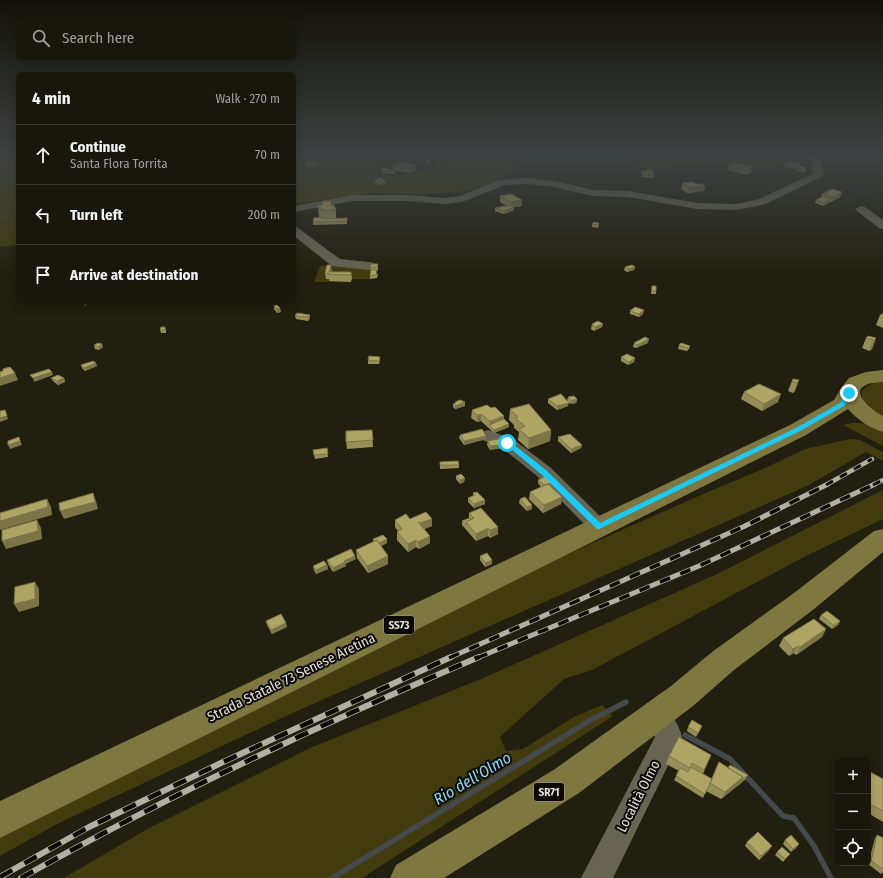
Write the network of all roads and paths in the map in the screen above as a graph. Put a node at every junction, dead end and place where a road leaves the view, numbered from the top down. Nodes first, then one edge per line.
1 (473, 195) edge
2 (634, 195) edge
3 (776, 195) edge
4 (844, 195) edge
5 (880, 195) edge
6 (16, 207) edge
7 (296, 209) edge
8 (862, 209) junction
9 (0, 214) edge
10 (883, 226) edge
11 (296, 232) edge
12 (369, 266) edge
13 (883, 376) edge
14 (849, 393) junction
15 (880, 424) edge
16 (798, 430) junction
17 (488, 436) dead end
18 (599, 527) junction
19 (883, 538) edge
20 (883, 556) edge
21 (682, 696) junction
22 (655, 716) junction
23 (0, 820) edge
24 (409, 878) edge
25 (596, 878) edge

1 - 7 street
2 - 3 street
4 - 8 path
5 - 8 path
6 - 9 path
8 - 10 street
11 - 12 street
13 - 14 main road, Strada Statale 73 Senese Aretina / SS73
14 - 15 main road, Strada Statale 73 Senese Aretina / SS73
14 - 16 main road, Strada Statale 73 Senese Aretina / SS73
15 - 16 main road, Strada Statale 73 Senese Aretina / SS73
16 - 18 main road, Strada Statale 73 Senese Aretina / SS73
17 - 18 street
18 - 23 main road, Strada Statale 73 Senese Aretina / SS73
19 - 21 main road, SR71
20 - 21 main road, SR71
21 - 22 main road, SR71
22 - 24 main road, SR71
22 - 25 street, Località Olmo

